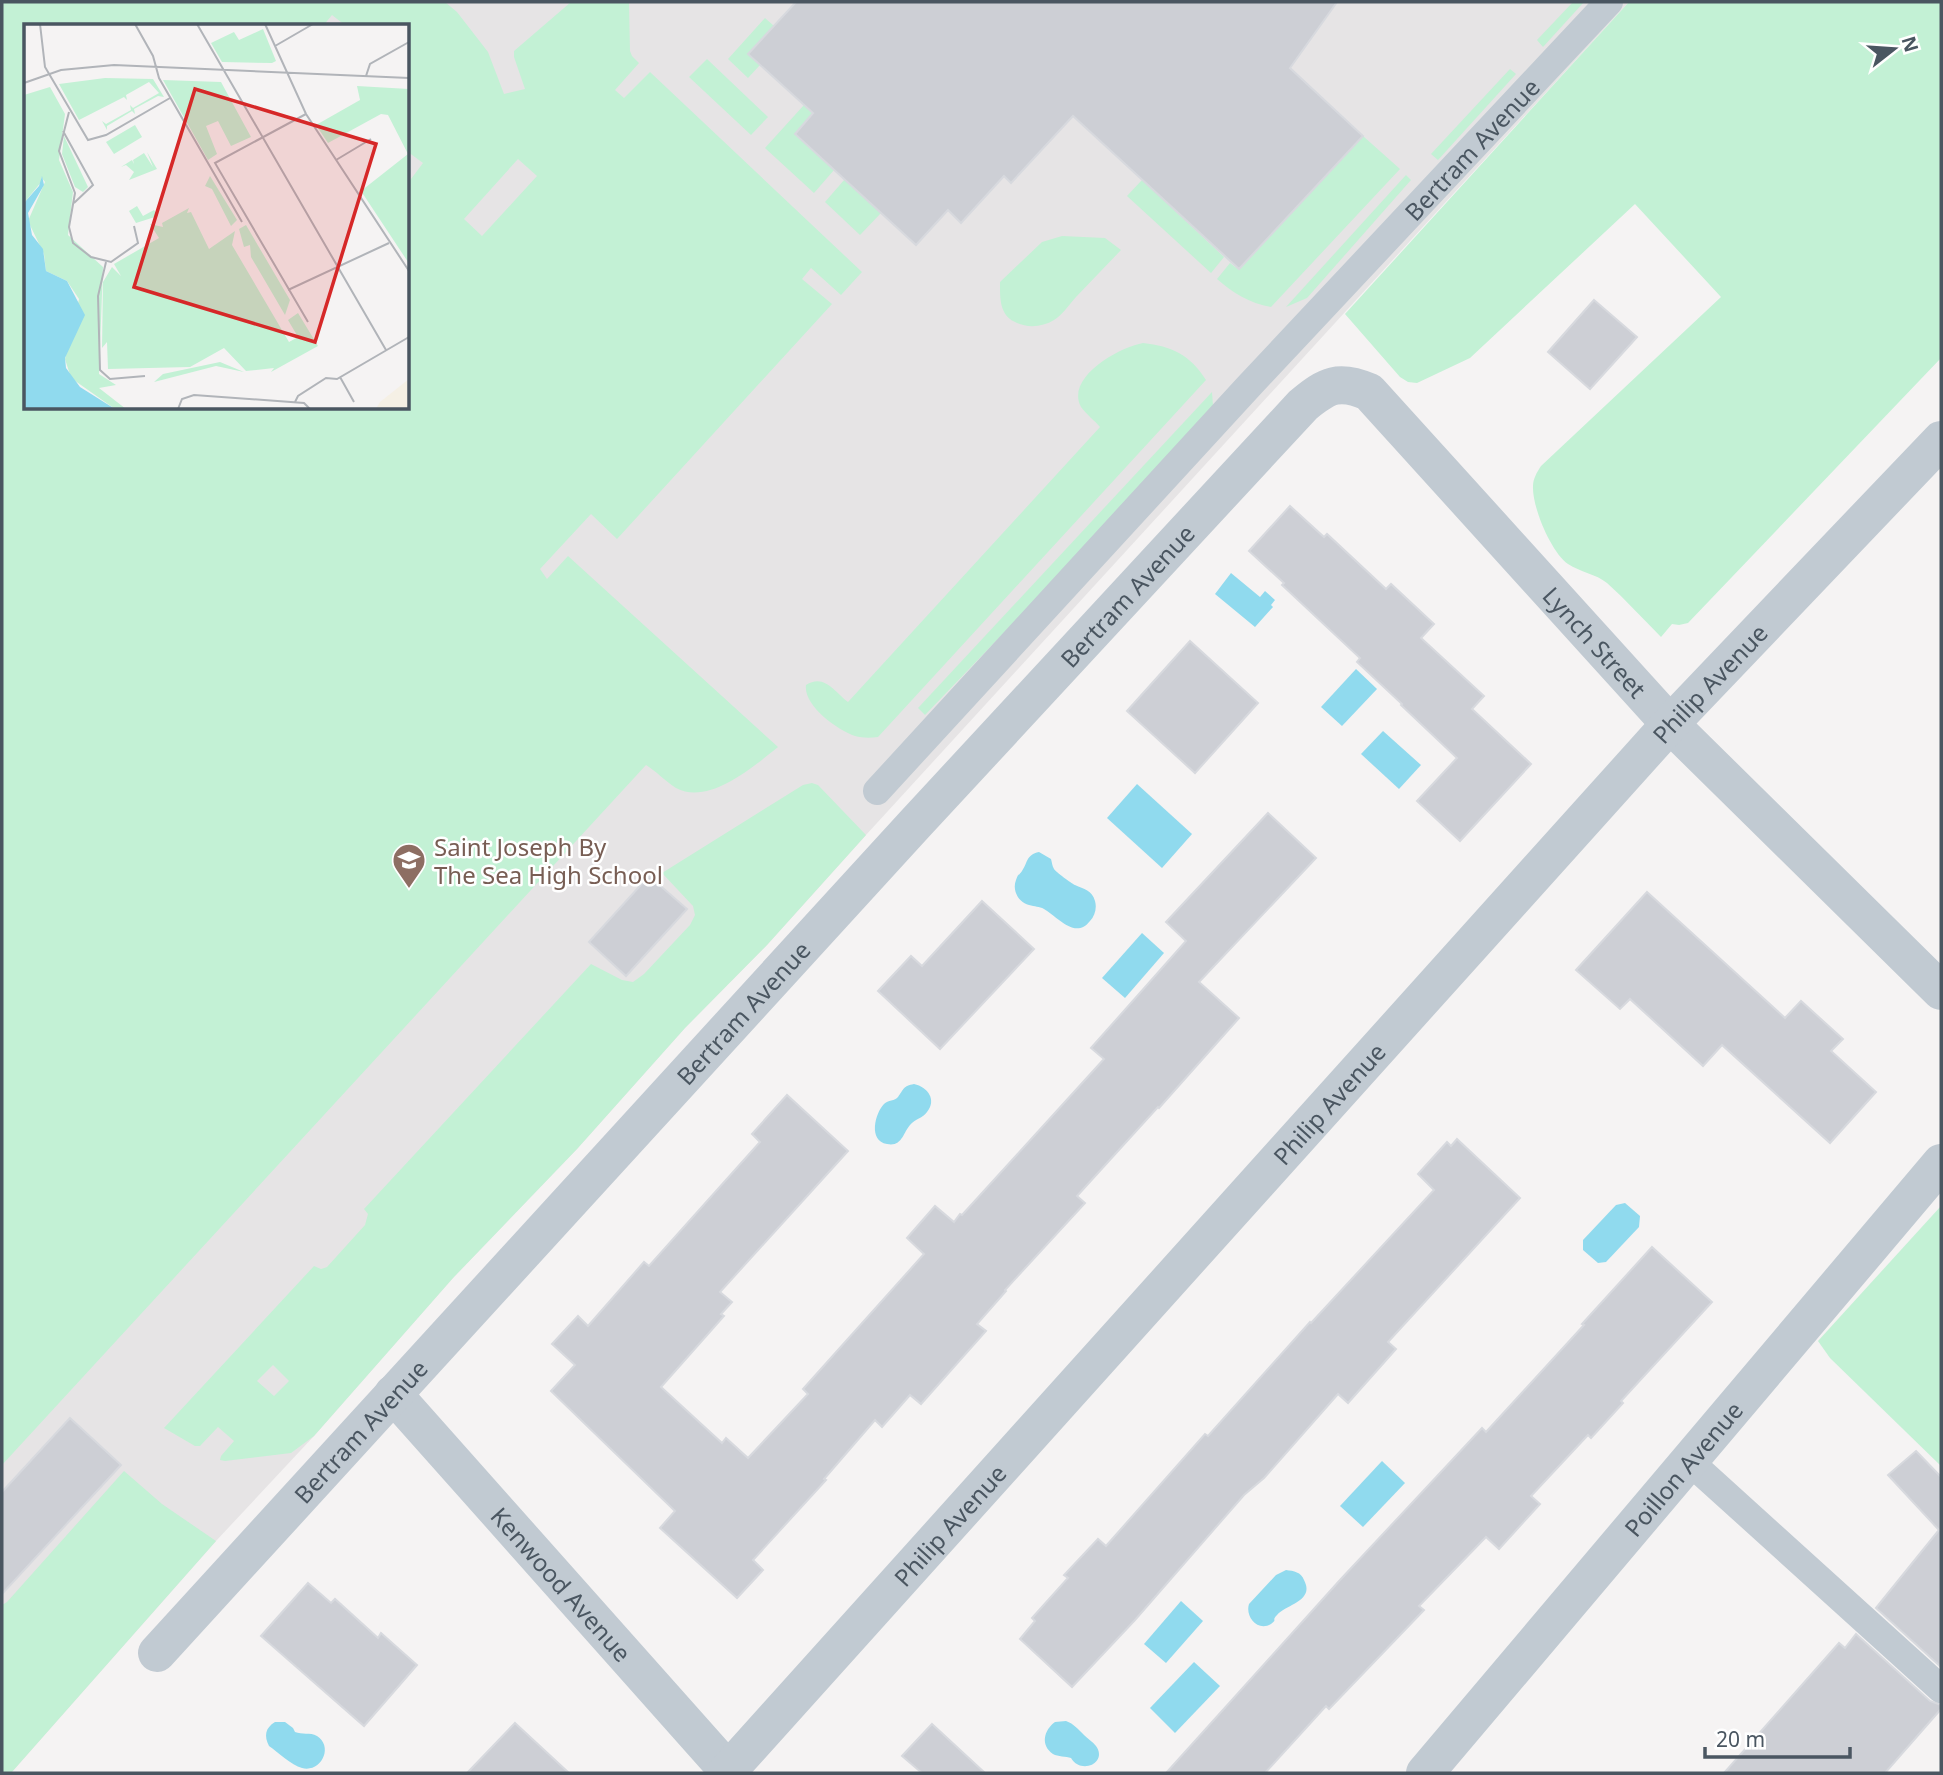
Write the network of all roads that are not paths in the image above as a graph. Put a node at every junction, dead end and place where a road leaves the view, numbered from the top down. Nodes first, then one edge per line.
1 (1609, 2) edge
2 (1340, 384) joint
3 (1941, 440) edge
4 (1670, 724) junction
5 (877, 791) dead end
6 (1941, 991) edge
7 (1941, 1163) edge
8 (393, 1394) junction
9 (1689, 1461) junction
10 (158, 1653) dead end
11 (1941, 1689) edge
12 (728, 1773) edge
13 (1425, 1773) edge

1 - 5 lane, Bertram Avenue
2 - 4 street, Lynch Street
2 - 8 street, Bertram Avenue
3 - 4 street, Philip Avenue
4 - 6 street, Lynch Street
4 - 12 street, Philip Avenue
7 - 9 street, Poillon Avenue
8 - 10 street, Bertram Avenue
8 - 12 street, Kenwood Avenue
9 - 11 lane
9 - 13 street, Poillon Avenue

